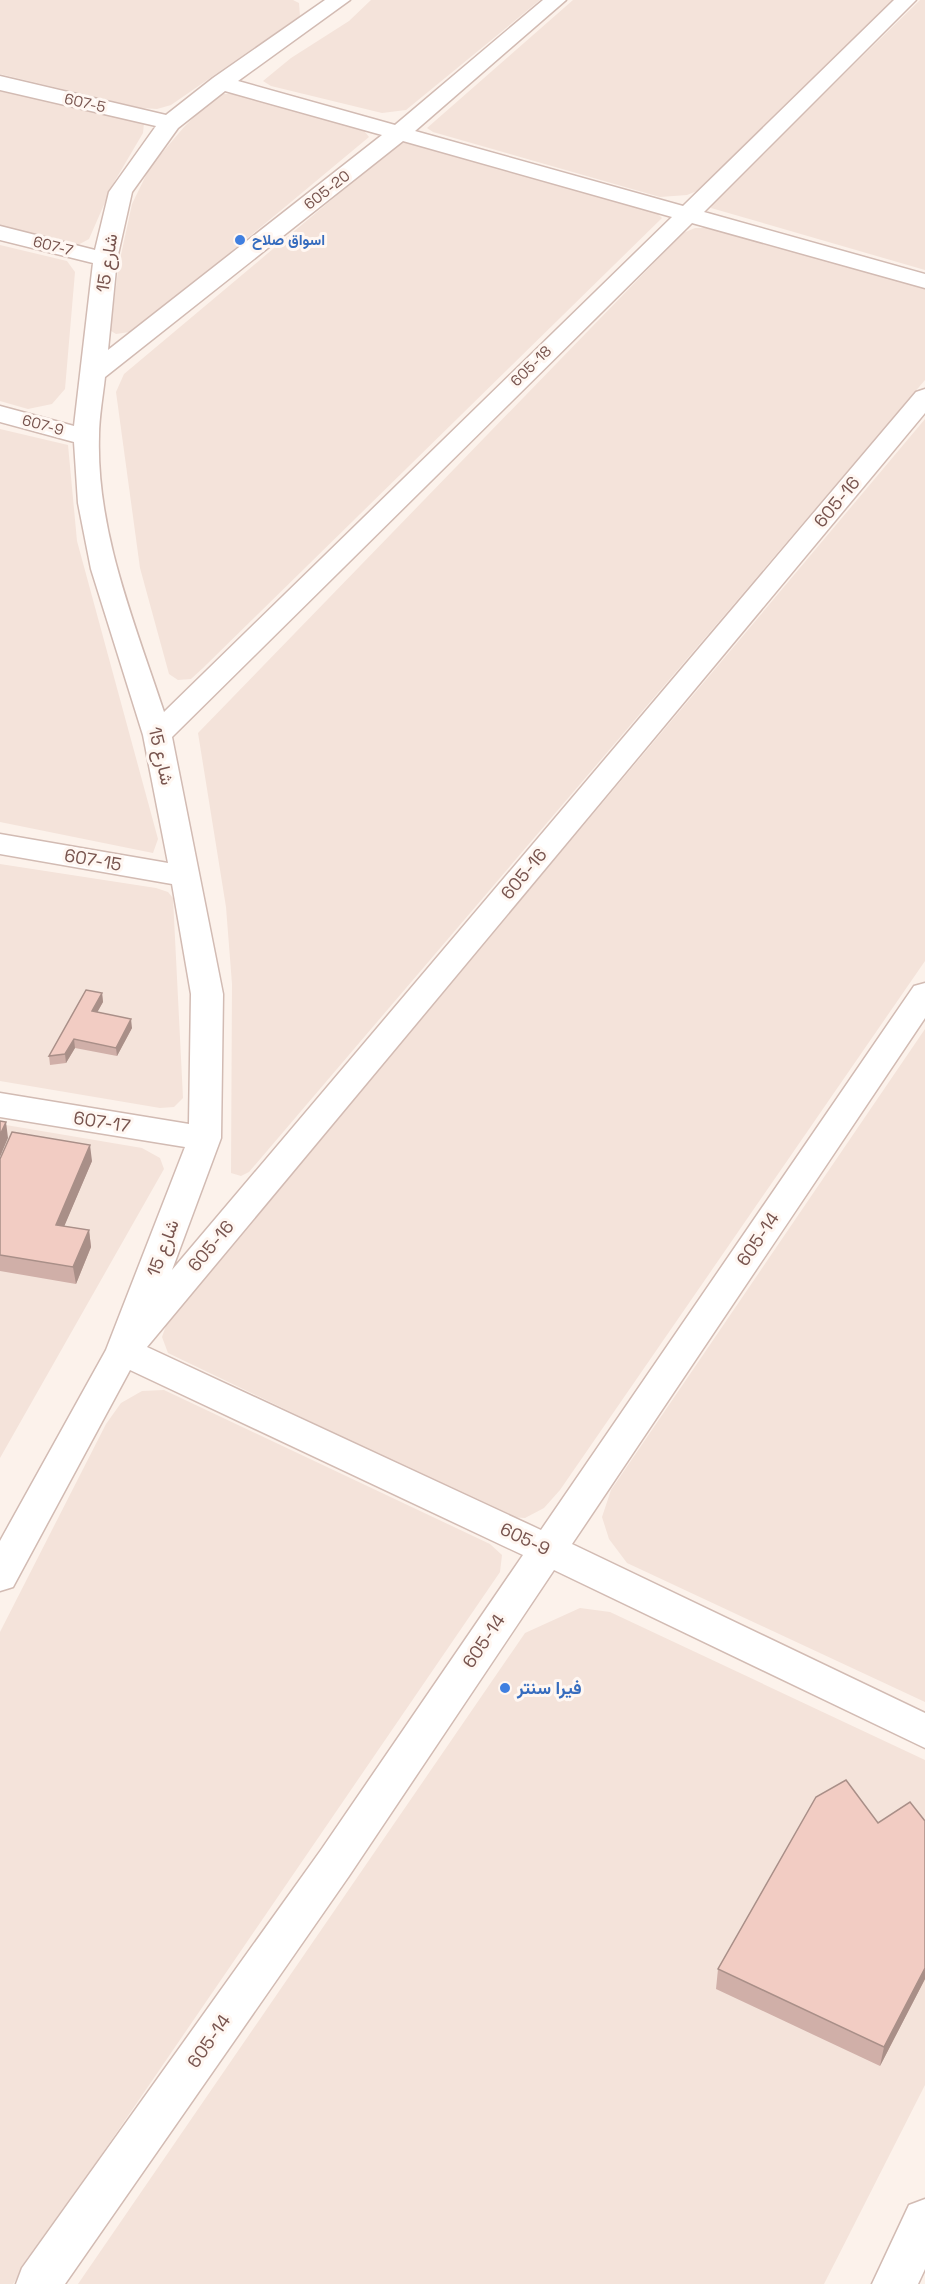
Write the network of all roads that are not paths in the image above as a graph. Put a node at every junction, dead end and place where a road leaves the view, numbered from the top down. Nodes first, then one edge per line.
1 (339, 0) edge
2 (556, 0) edge
3 (906, 0) edge
4 (0, 83) edge
5 (221, 83) junction
6 (170, 123) junction
7 (399, 133) junction
8 (685, 214) junction
9 (0, 233) edge
10 (105, 259) junction
11 (925, 281) edge
12 (93, 374) junction
13 (925, 397) edge
14 (0, 414) edge
15 (86, 437) junction
16 (158, 735) junction
17 (0, 844) edge
18 (186, 876) junction
19 (925, 994) edge
20 (0, 1105) edge
21 (205, 1138) junction
22 (123, 1351) junction
23 (546, 1549) junction
24 (0, 1576) edge
25 (925, 1731) edge
26 (925, 2220) edge
27 (39, 2284) edge
28 (895, 2284) edge

1 - 5 street, شارع 15
2 - 7 street, 605-20
3 - 8 street, 605-18
4 - 6 street, 607-5
5 - 6 street, شارع 15
5 - 7 street
6 - 10 street, شارع 15
7 - 8 street
7 - 12 street, 605-20
8 - 11 street
8 - 16 street, 605-18
9 - 10 street, 607-7
10 - 12 street, شارع 15
12 - 15 street, شارع 15
13 - 22 street, 605-16
14 - 15 street, 607-9
15 - 16 street, شارع 15
16 - 18 street, شارع 15
17 - 18 street, 607-15
18 - 21 street, شارع 15
19 - 23 street, 605-14
20 - 21 street, 607-17
21 - 22 street, شارع 15
22 - 23 street, 605-9
22 - 24 street, شارع 15
23 - 25 street, 605-9
23 - 27 street, 605-14
26 - 28 street

